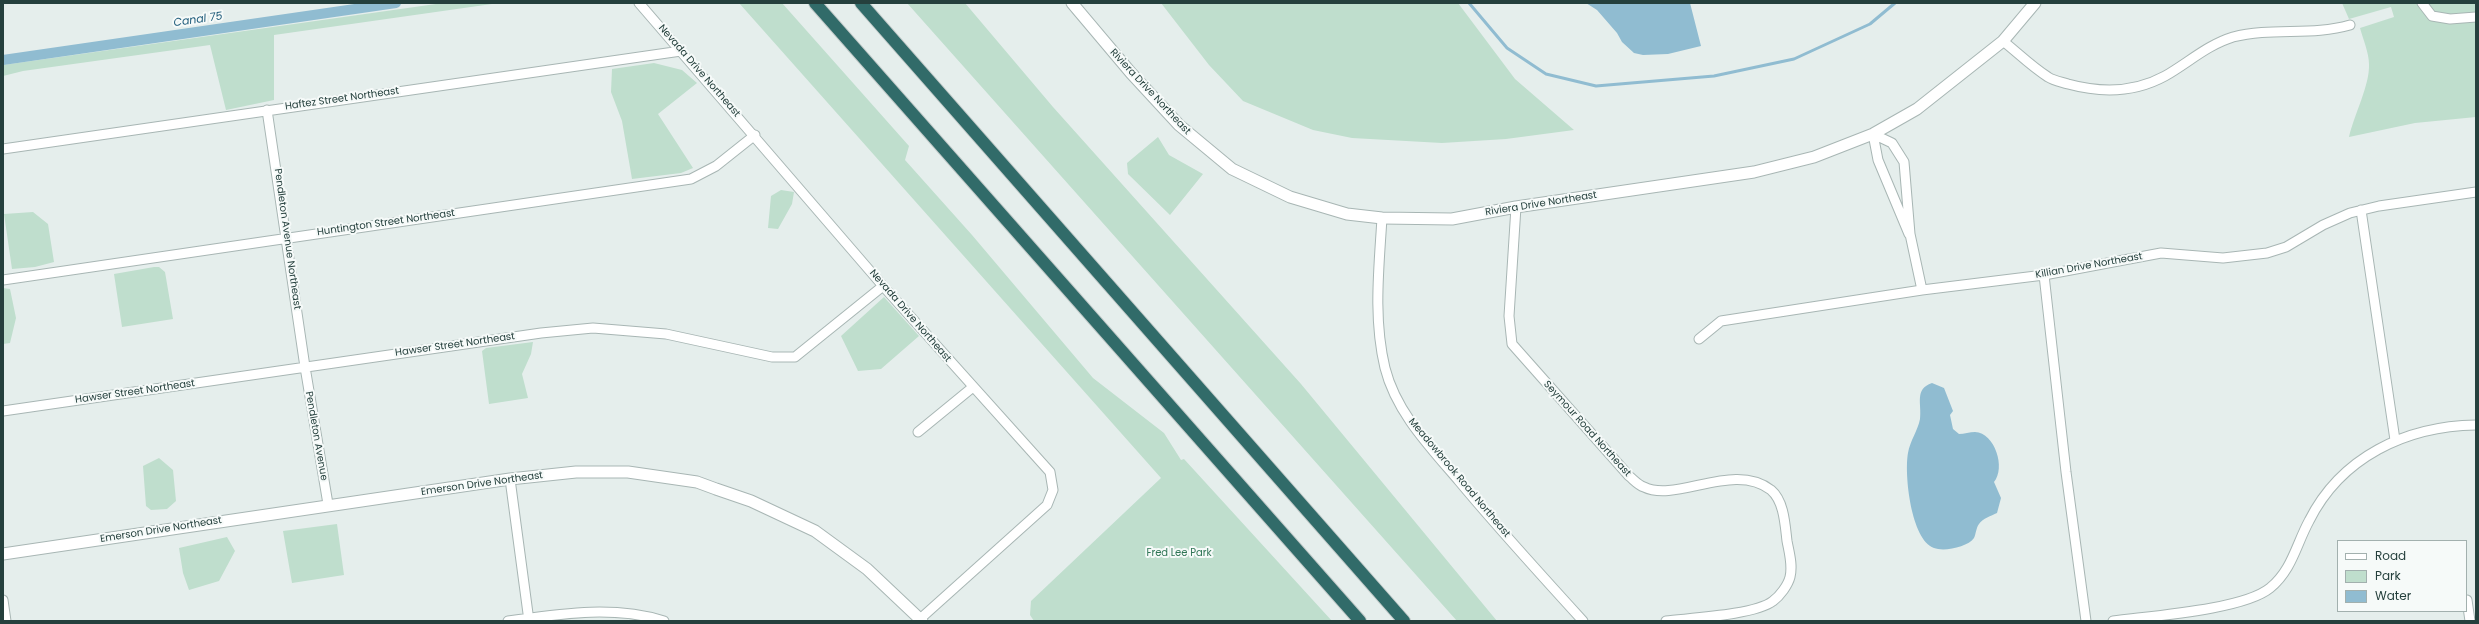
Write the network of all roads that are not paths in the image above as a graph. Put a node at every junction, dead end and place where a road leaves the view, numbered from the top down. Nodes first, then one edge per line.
1 (639, 3) edge
2 (815, 3) edge
3 (861, 3) edge
4 (1072, 3) edge
5 (2035, 3) edge
6 (2422, 3) edge
7 (2476, 17) edge
8 (2350, 25) dead end
9 (2003, 41) junction
10 (681, 51) junction
11 (267, 110) junction
12 (1873, 134) junction
13 (755, 135) junction
14 (3, 149) edge
15 (2476, 192) edge
16 (1516, 207) junction
17 (2361, 210) junction
18 (1382, 218) junction
19 (1910, 234) junction
20 (287, 238) junction
21 (2044, 275) junction
22 (3, 280) edge
23 (884, 286) junction
24 (1922, 290) junction
25 (1699, 339) dead end
26 (305, 367) junction
27 (973, 387) junction
28 (3, 411) edge
29 (2476, 425) edge
30 (918, 432) dead end
31 (2396, 440) junction
32 (510, 479) junction
33 (328, 504) junction
34 (3, 554) edge
35 (3, 600) edge
36 (2467, 600) edge
37 (529, 620) edge
38 (921, 620) edge
39 (6, 621) edge
40 (508, 621) edge
41 (664, 621) edge
42 (1360, 621) edge
43 (1404, 621) edge
44 (1583, 621) edge
45 (1666, 621) edge
46 (2086, 621) edge
47 (2113, 621) edge
48 (2470, 621) edge

1 - 10 street, Nevada Drive Northeast
2 - 42 highway
3 - 43 highway
4 - 18 street, Riviera Drive Northeast
5 - 9 street, Riviera Drive Northeast
6 - 7 street
8 - 9 street
9 - 12 street, Riviera Drive Northeast
10 - 11 street, Haftez Street Northeast
10 - 13 street, Nevada Drive Northeast
11 - 14 street, Haftez Street Northeast
11 - 20 street, Pendleton Avenue Northeast
12 - 16 street, Riviera Drive Northeast
12 - 19 street
12 - 19 street
13 - 20 street, Huntington Street Northeast
13 - 23 street, Nevada Drive Northeast
15 - 17 street, Killian Drive Northeast
16 - 18 street, Riviera Drive Northeast
16 - 45 street, Seymour Road Northeast
17 - 21 street, Killian Drive Northeast
17 - 31 street
18 - 44 street, Meadowbrook Road Northeast
19 - 24 street
20 - 22 street, Huntington Street Northeast
20 - 26 street, Pendleton Avenue Northeast
21 - 24 street, Killian Drive Northeast
21 - 46 street
23 - 26 street, Hawser Street Northeast
23 - 27 street, Nevada Drive Northeast
24 - 25 street, Killian Drive Northeast
26 - 28 street, Hawser Street Northeast
26 - 33 street, Pendleton Avenue
27 - 30 street
27 - 38 street, Nevada Drive Northeast
29 - 31 street
31 - 47 street
32 - 33 street, Emerson Drive Northeast
32 - 37 street
32 - 38 street, Emerson Drive Northeast
33 - 34 street, Emerson Drive Northeast
35 - 39 street
36 - 48 street
37 - 40 street
37 - 41 street

